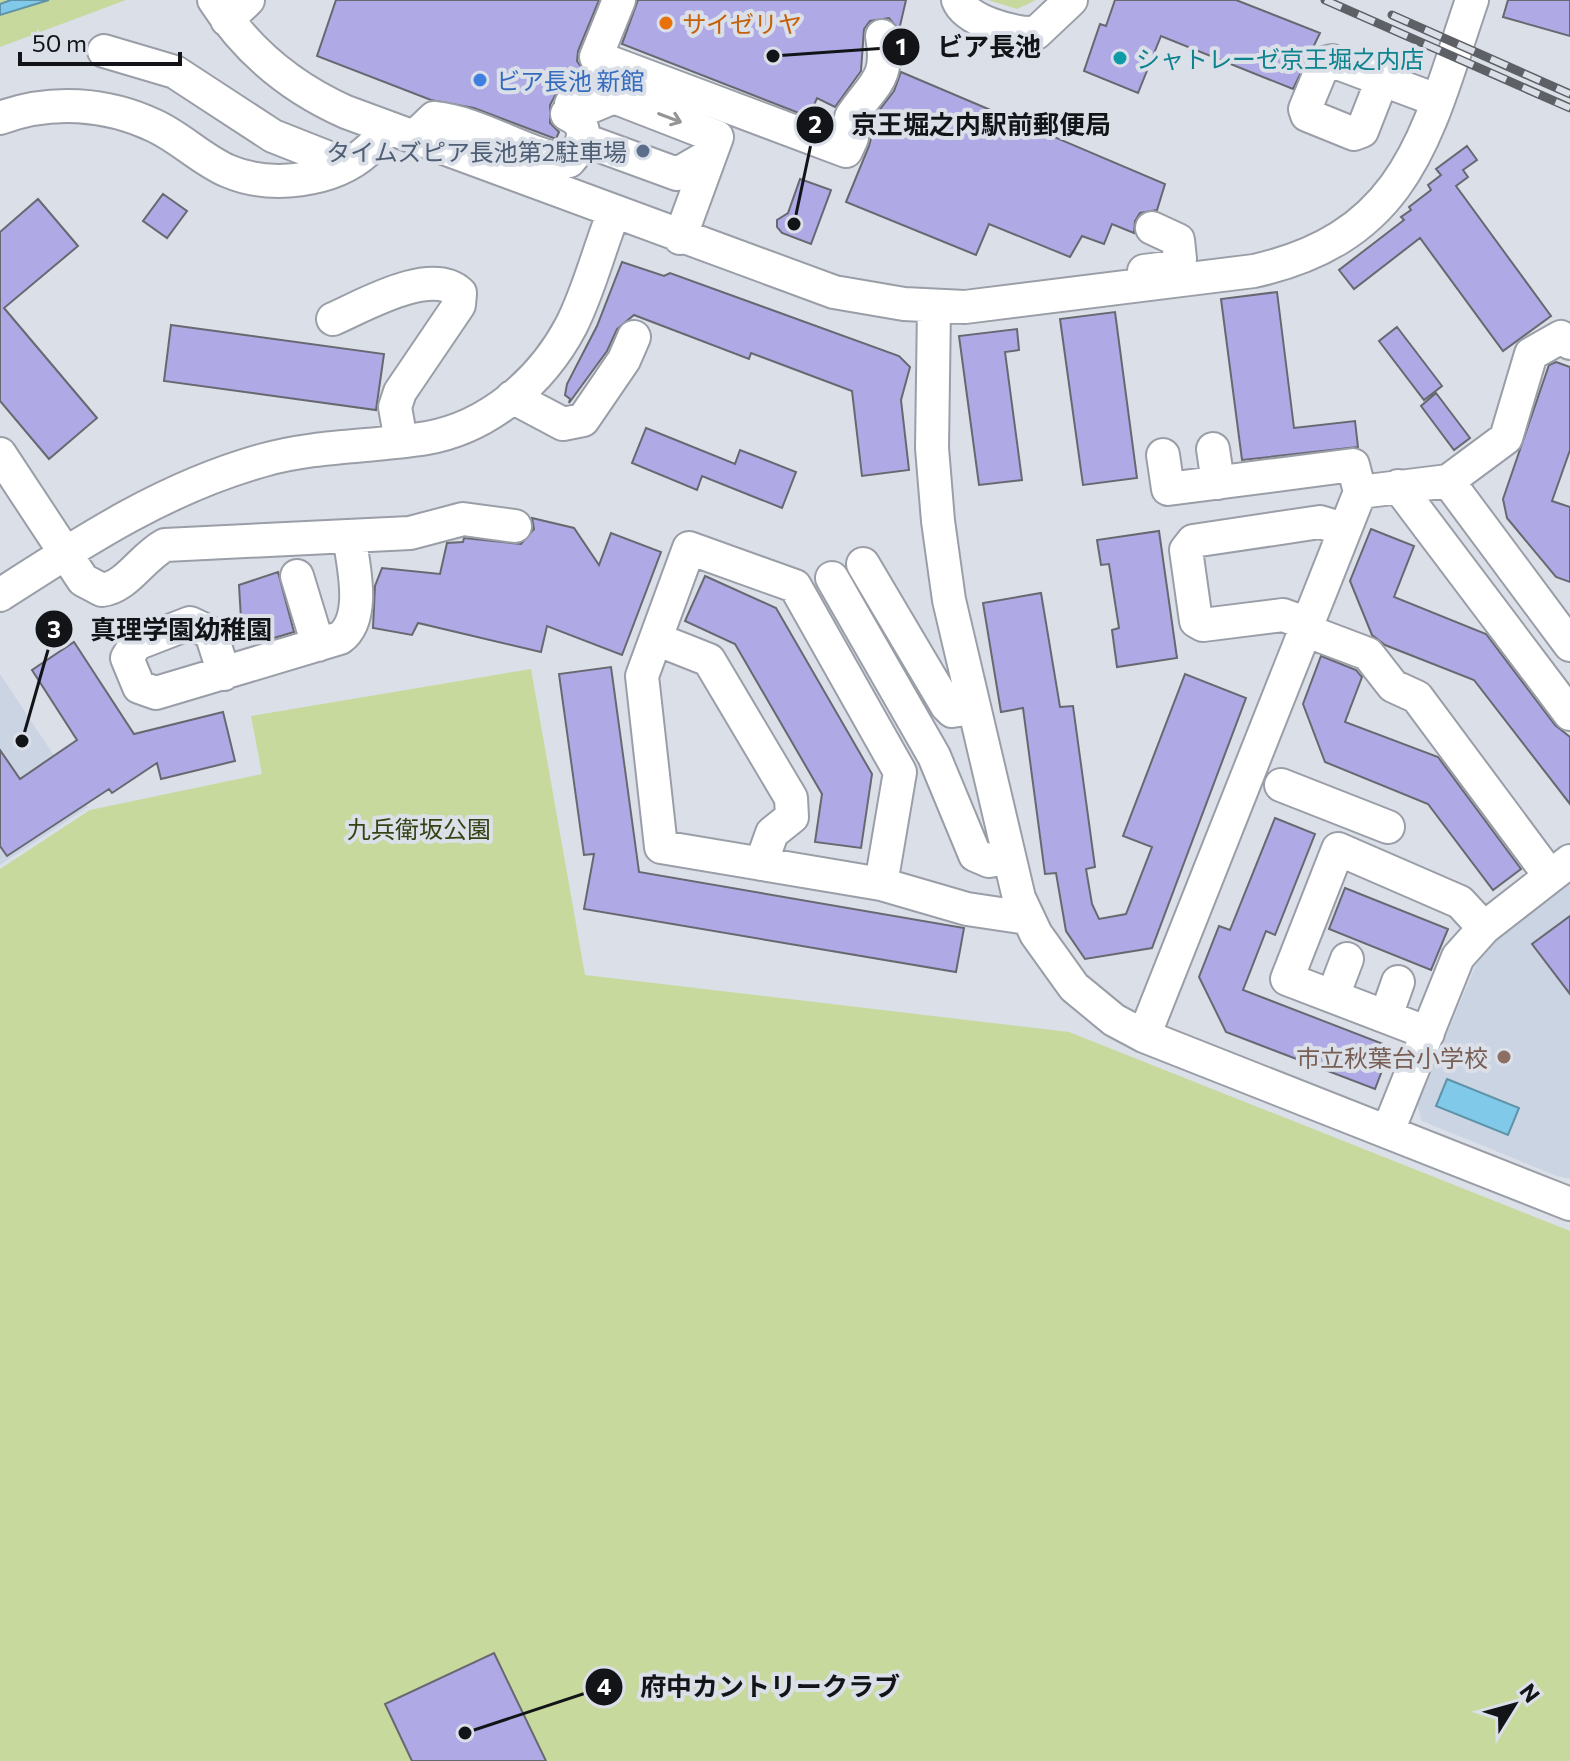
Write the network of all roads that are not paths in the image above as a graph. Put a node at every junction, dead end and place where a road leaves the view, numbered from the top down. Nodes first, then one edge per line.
1 (619, 0) edge
2 (958, 0) edge
3 (1071, 0) edge
4 (1472, 0) edge
5 (230, 7) edge
6 (882, 36) dead end
7 (104, 51) dead end
8 (1382, 80) dead end
9 (1438, 101) junction
10 (0, 118) edge
11 (574, 119) junction
12 (400, 132) junction
13 (710, 155) junction
14 (344, 164) junction
15 (614, 212) junction
16 (1152, 228) dead end
17 (680, 238) junction
18 (1104, 290) junction
19 (934, 307) junction
20 (333, 319) dead end
21 (634, 337) dead end
22 (1570, 343) edge
23 (512, 397) junction
24 (401, 441) junction
25 (1213, 449) dead end
26 (0, 454) edge
27 (1163, 455) dead end
28 (1448, 481) junction
29 (1218, 483) junction
30 (1398, 486) junction
31 (1360, 492) junction
32 (515, 526) dead end
33 (1343, 529) junction
34 (349, 536) junction
35 (65, 553) junction
36 (863, 564) dead end
37 (297, 576) dead end
38 (832, 578) dead end
39 (0, 595) edge
40 (1304, 626) junction
41 (656, 639) junction
42 (318, 645) junction
43 (1570, 645) edge
44 (1570, 657) edge
45 (224, 674) dead end
46 (1543, 678) junction
47 (973, 708) junction
48 (1570, 714) edge
49 (1281, 785) dead end
50 (1353, 812) junction
51 (1388, 827) dead end
52 (1338, 849) junction
53 (1009, 858) junction
54 (761, 864) junction
55 (1560, 868) edge
56 (881, 884) junction
57 (1027, 918) junction
58 (1484, 928) junction
59 (1347, 959) dead end
60 (1398, 982) dead end
61 (1333, 996) junction
62 (1386, 1016) junction
63 (1428, 1033) junction
64 (1144, 1036) junction
65 (1388, 1131) junction
66 (1570, 1204) edge

1 - 6 street
2 - 3 street
4 - 9 street
5 - 12 street
7 - 14 street
8 - 9 street
9 - 18 street
10 - 14 street
11 - 12 street
11 - 13 street
11 -> 13 street
12 - 14 street
12 - 15 street
13 - 17 street
15 - 17 street
15 - 23 street
16 - 18 street
17 - 19 street
18 - 19 street
19 - 47 street
20 - 24 street
21 - 23 street
22 - 28 street
23 - 24 street
24 - 35 street
25 - 29 street
26 - 35 street
27 - 29 street
28 - 30 street
28 - 43 street
29 - 31 street
30 - 31 street
30 - 46 street
31 - 33 street
32 - 34 street
33 - 40 street
33 - 40 street
34 - 35 street
34 - 42 street
35 - 39 street
36 - 47 street
37 - 42 street
38 - 53 street
40 - 55 street
40 - 64 street
41 - 54 street
41 - 54 street
41 - 56 street
42 - 45 street
44 - 46 street
46 - 48 street
47 - 53 street
49 - 50 street
50 - 51 street
50 - 52 street
52 - 58 street
52 - 61 street
53 - 57 street
54 - 56 street
55 - 58 street
56 - 57 street
57 - 64 street
58 - 63 street
59 - 61 street
60 - 62 street
61 - 62 street
62 - 63 street
63 - 65 street
64 - 65 street
65 - 66 street

